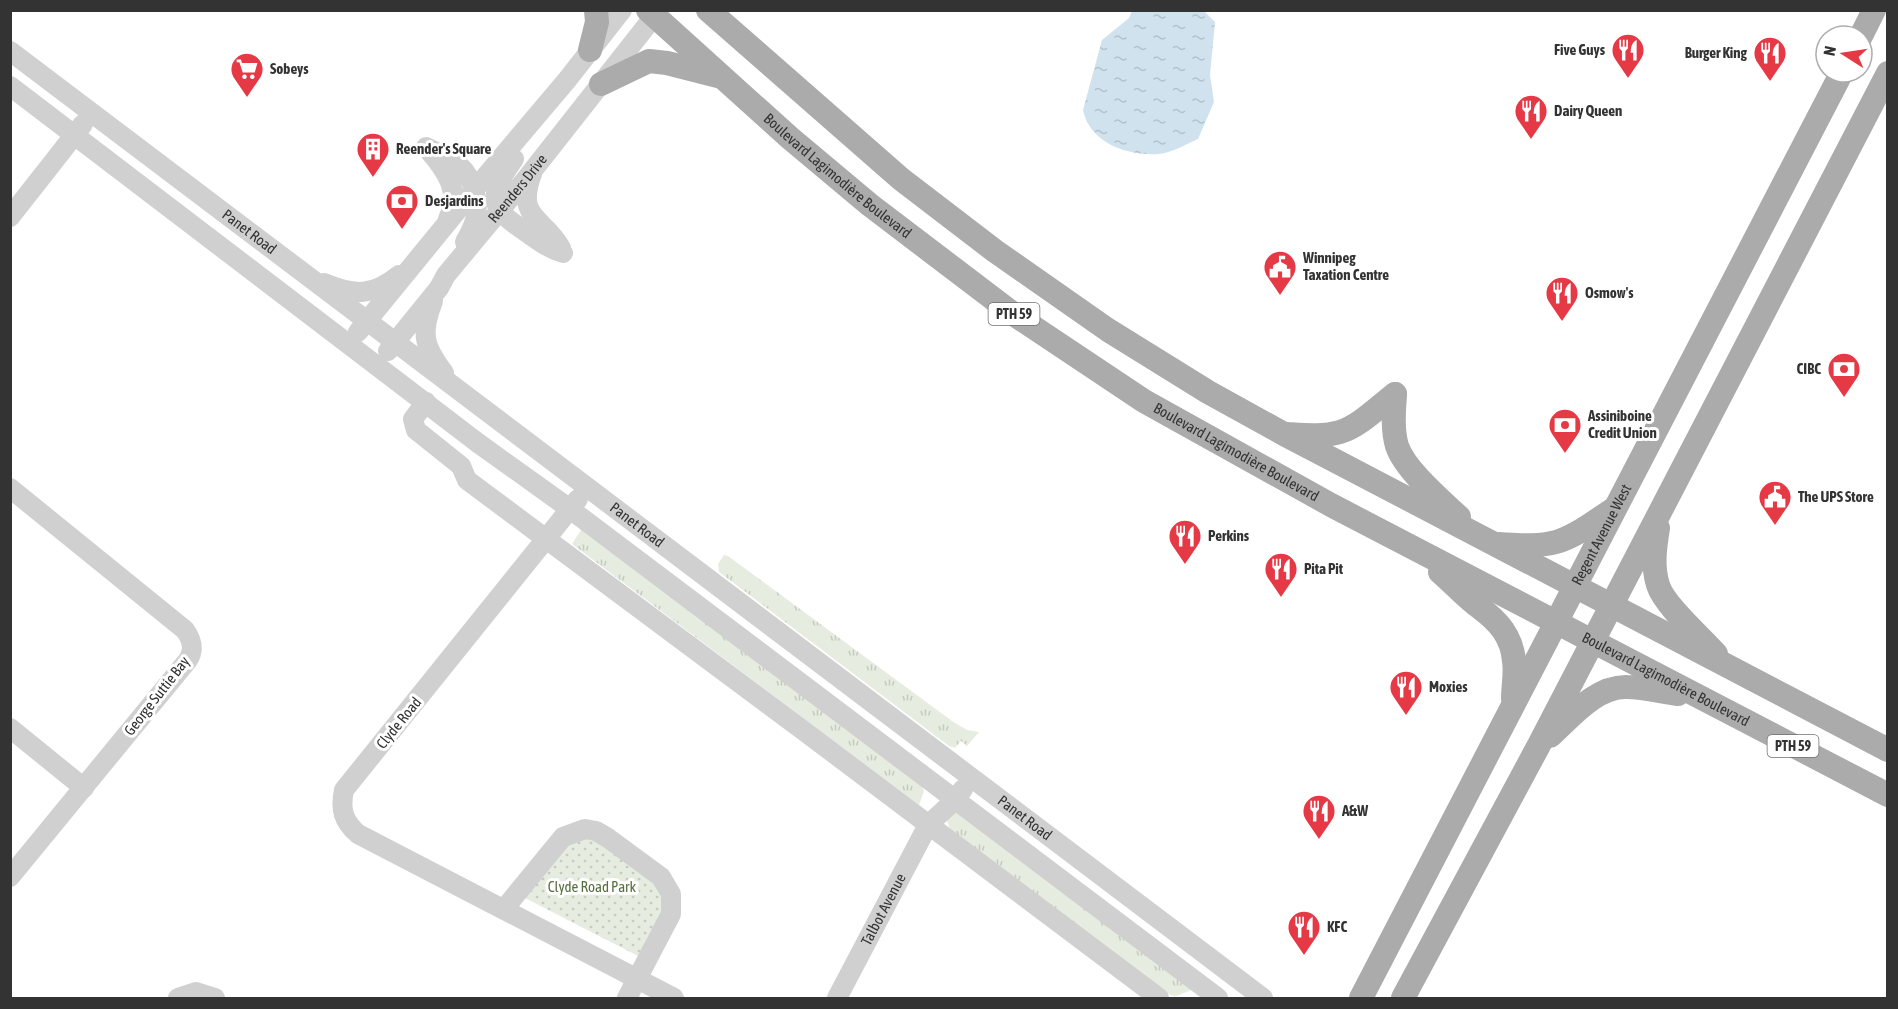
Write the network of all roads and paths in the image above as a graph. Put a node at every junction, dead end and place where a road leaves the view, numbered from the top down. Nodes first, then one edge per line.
1 (596, 10) edge
2 (622, 10) edge
3 (708, 10) edge
4 (730, 10) edge
5 (1874, 10) edge
6 (654, 12) edge
7 (1867, 24) edge
8 (738, 36) junction
9 (590, 50) junction
10 (10, 51) edge
11 (1887, 74) edge
12 (722, 77) junction
13 (567, 81) junction
14 (601, 84) junction
15 (1836, 84) edge
16 (10, 86) edge
17 (92, 112) junction
18 (75, 135) junction
19 (534, 169) junction
20 (474, 190) junction
21 (1780, 195) junction
22 (500, 211) junction
23 (1816, 213) junction
24 (10, 217) edge
25 (442, 230) junction
26 (413, 264) junction
27 (308, 276) junction
28 (442, 281) junction
29 (368, 323) junction
30 (348, 343) junction
31 (395, 343) junction
32 (377, 364) junction
33 (453, 387) junction
34 (426, 402) junction
35 (1284, 434) junction
36 (10, 488) edge
37 (587, 488) junction
38 (1616, 508) junction
39 (570, 509) junction
40 (1661, 510) junction
41 (547, 540) junction
42 (1486, 540) junction
43 (1417, 550) junction
44 (1575, 587) junction
45 (1611, 606) junction
46 (1557, 623) junction
47 (1592, 642) junction
48 (1728, 667) junction
49 (1699, 697) junction
50 (1512, 707) junction
51 (10, 729) edge
52 (1539, 745) junction
53 (1887, 750) edge
54 (965, 772) junction
55 (84, 788) junction
56 (949, 794) junction
57 (1887, 795) edge
58 (930, 822) junction
59 (10, 877) edge
60 (504, 909) junction
61 (637, 980) junction
62 (1214, 995) edge
63 (1360, 996) edge
64 (178, 999) edge
65 (215, 999) edge
66 (627, 999) edge
67 (674, 999) edge
68 (837, 999) edge
69 (1159, 999) edge
70 (1188, 999) edge
71 (1263, 999) edge
72 (1403, 999) edge

1 - 9 main road
2 - 9 street, Reenders Drive
3 - 8 main road, PTH 59
4 - 8 main road
5 - 7 main road
6 - 12 main road, Boulevard Lagimodière Boulevard / PTH 59
6 - 14 street, Reenders Drive
8 - 35 main road, PTH 59
9 - 13 street, Reenders Drive
10 - 17 street, Panet Road
11 - 23 main road
12 - 14 main road
12 - 43 main road, Boulevard Lagimodière Boulevard / PTH 59
13 - 20 street, Reenders Drive
13 - 22 street
14 - 19 street, Reenders Drive
15 - 21 main road, Regent Avenue West
16 - 18 street, Panet Road
17 - 18 street
17 - 27 street, Panet Road
18 - 24 street
18 - 30 street, Panet Road
19 - 22 street, Reenders Drive
19 - 22 street
20 - 25 street, Reenders Drive
20 - 25 street
20 - 28 street
21 - 23 main road
21 - 38 main road, Regent Avenue West
22 - 28 street, Reenders Drive
23 - 40 main road
25 - 26 street, Reenders Drive
26 - 27 street
26 - 29 street, Reenders Drive
27 - 29 street, Panet Road
28 - 31 street, Reenders Drive
28 - 33 street
29 - 30 street, Reenders Drive
29 - 31 street, Panet Road
30 - 32 street, Panet Road
31 - 32 street, Reenders Drive
31 - 33 street, Panet Road
32 - 34 street, Panet Road
33 - 37 street, Panet Road
34 - 39 street, Panet Road
34 - 41 street
35 - 42 main road, PTH 59
35 - 42 main road
36 - 55 street, George Suttie Bay
37 - 39 street, Clyde Road
37 - 54 street, Panet Road
38 - 42 main road
38 - 44 main road, Regent Avenue West
39 - 41 street, Clyde Road
39 - 56 street, Panet Road
40 - 45 main road
40 - 48 main road
41 - 58 street
41 - 60 street, Clyde Road
42 - 44 main road, PTH 59
43 - 46 main road, Boulevard Lagimodière Boulevard / PTH 59
43 - 50 main road
44 - 45 main road, PTH 59
44 - 46 main road, Regent Avenue West
45 - 47 main road
45 - 48 main road, PTH 59
46 - 47 main road, Boulevard Lagimodière Boulevard / PTH 59
46 - 50 main road, Regent Avenue West
47 - 49 main road, Boulevard Lagimodière Boulevard / PTH 59
47 - 52 main road
48 - 53 main road, PTH 59
49 - 52 main road
49 - 57 main road, Boulevard Lagimodière Boulevard / PTH 59
50 - 63 main road, Regent Avenue West
51 - 55 street
52 - 72 main road
54 - 56 street, Talbot Avenue
54 - 71 street, Panet Road
55 - 59 street, George Suttie Bay
56 - 58 street, Talbot Avenue
56 - 62 street, Panet Road
58 - 68 street, Talbot Avenue
58 - 69 street
60 - 61 street, Clyde Road
60 - 61 street
61 - 66 street
61 - 67 street, Clyde Road
62 - 70 street
64 - 65 street

